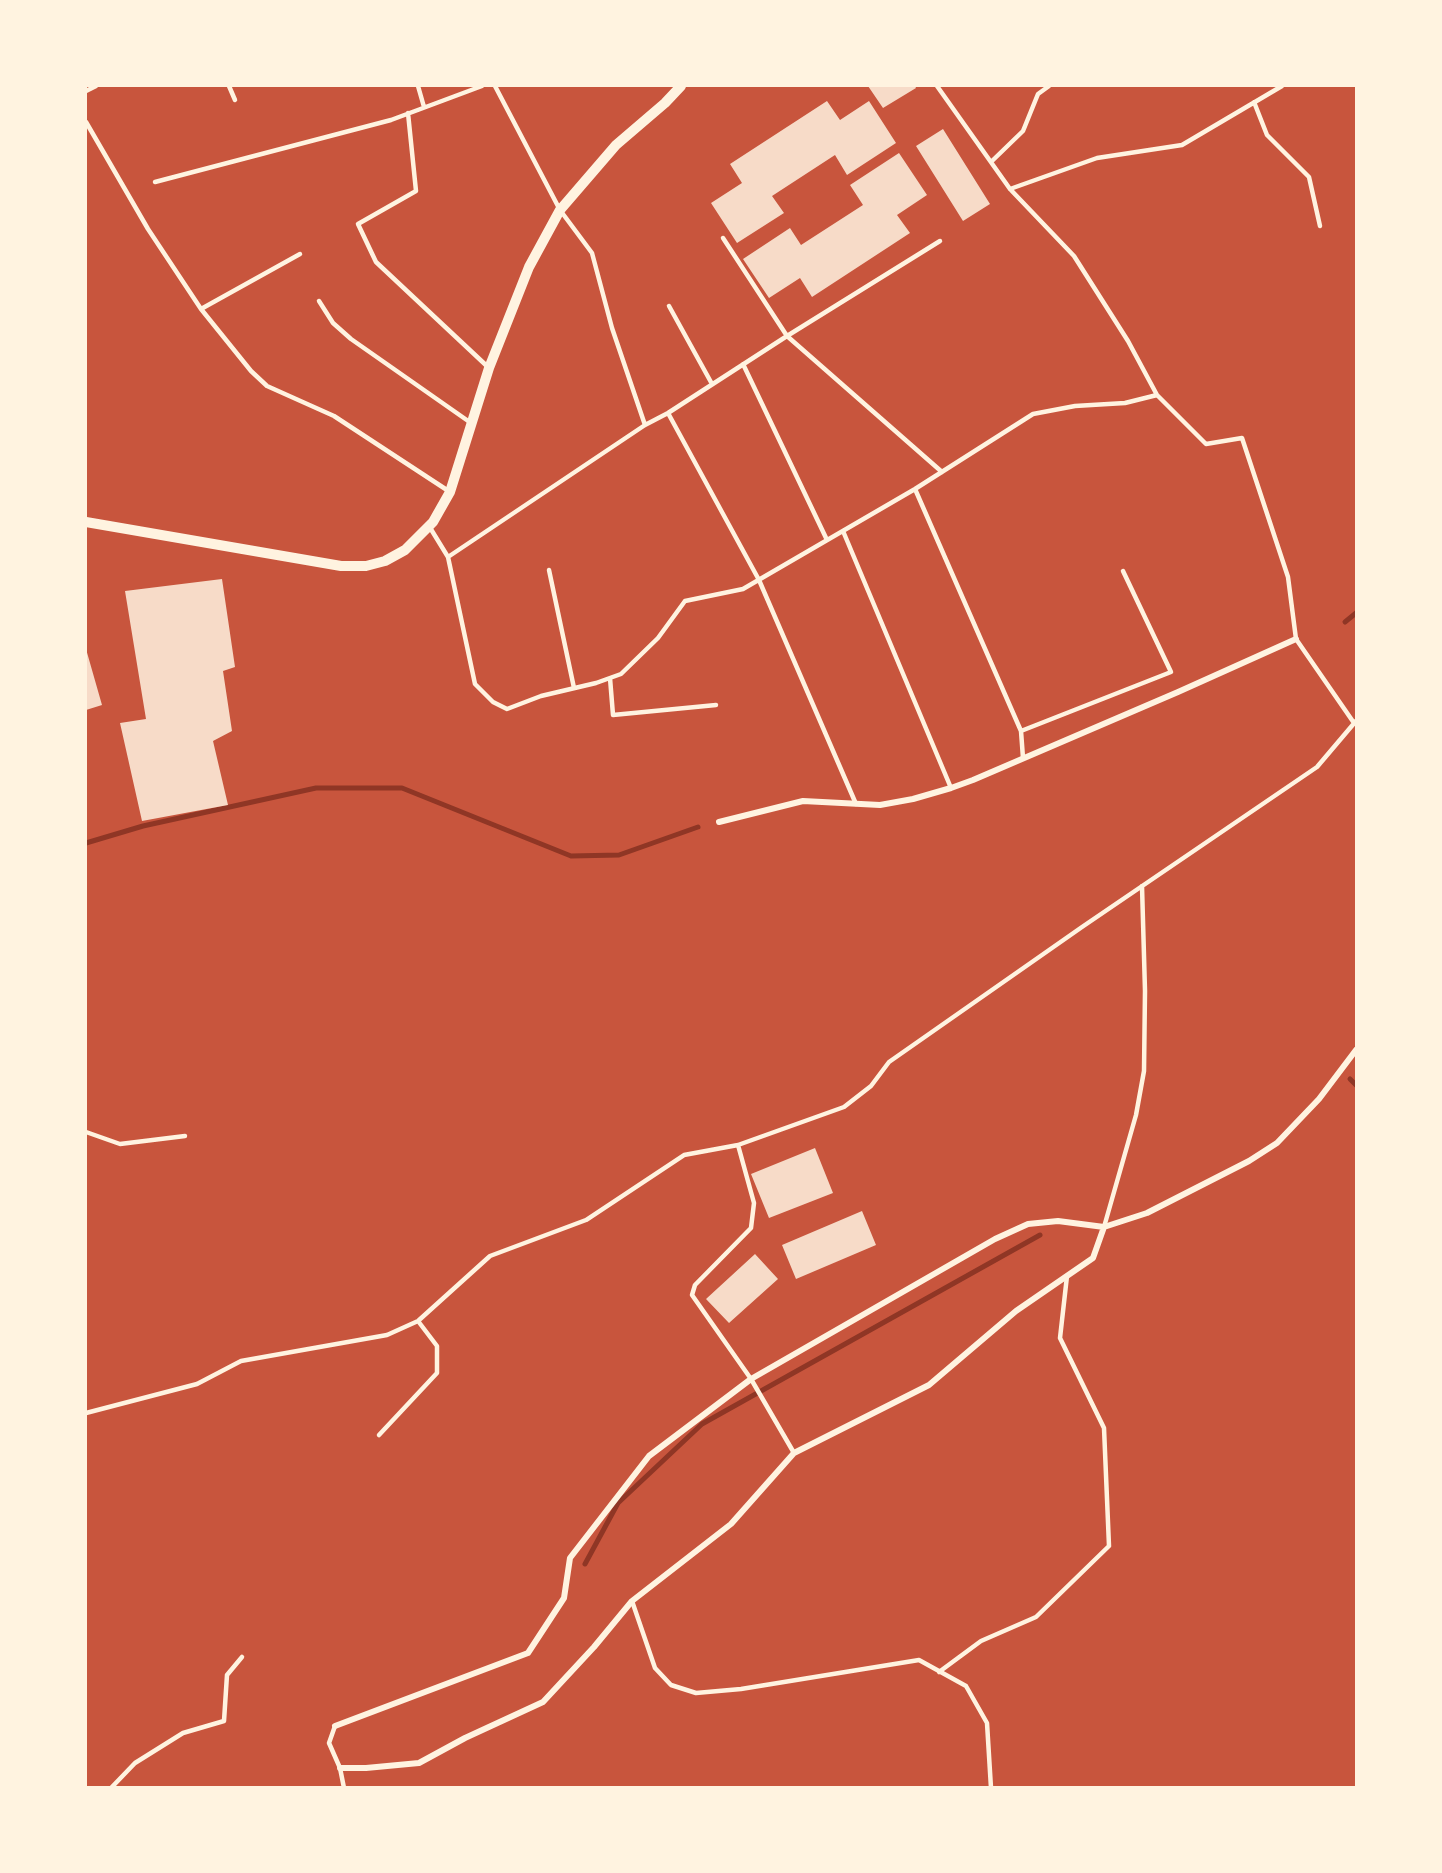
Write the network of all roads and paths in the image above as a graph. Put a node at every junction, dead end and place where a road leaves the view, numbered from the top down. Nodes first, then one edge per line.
1 (96, 86) edge
2 (229, 86) edge
3 (418, 86) edge
4 (482, 86) edge
5 (495, 86) edge
6 (681, 86) edge
7 (938, 86) edge
8 (1048, 86) edge
9 (1282, 86) edge
10 (86, 91) edge
11 (235, 100) dead end
12 (1254, 102) junction
13 (424, 107) junction
14 (408, 114) junction
15 (86, 122) edge
16 (992, 161) junction
17 (155, 182) dead end
18 (1010, 189) junction
19 (560, 210) junction
20 (1320, 226) dead end
21 (723, 238) dead end
22 (940, 241) dead end
23 (300, 254) dead end
24 (319, 302) dead end
25 (669, 306) dead end
26 (201, 309) junction
27 (787, 336) junction
28 (743, 364) junction
29 (489, 368) junction
30 (712, 384) junction
31 (1157, 395) junction
32 (668, 413) junction
33 (471, 423) junction
34 (645, 425) junction
35 (942, 472) junction
36 (915, 489) junction
37 (450, 492) junction
38 (86, 522) edge
39 (429, 526) junction
40 (843, 531) junction
41 (827, 540) junction
42 (448, 557) junction
43 (549, 570) dead end
44 (1123, 571) dead end
45 (759, 580) junction
46 (1296, 639) junction
47 (610, 678) junction
48 (574, 688) junction
49 (716, 705) dead end
50 (1355, 722) edge
51 (1021, 731) junction
52 (1023, 758) junction
53 (951, 788) junction
54 (856, 804) junction
55 (719, 822) dead end
56 (1142, 886) junction
57 (1356, 1050) edge
58 (86, 1132) edge
59 (185, 1136) dead end
60 (738, 1145) junction
61 (1104, 1227) junction
62 (1067, 1276) junction
63 (418, 1321) junction
64 (751, 1379) junction
65 (86, 1413) edge
66 (379, 1435) dead end
67 (794, 1453) junction
68 (632, 1601) junction
69 (242, 1657) dead end
70 (939, 1672) junction
71 (335, 1726) joint
72 (340, 1768) junction
73 (111, 1788) edge
74 (344, 1788) edge
75 (992, 1788) edge

1 - 10 lane
2 - 11 lane
3 - 13 lane
4 - 13 lane
5 - 19 lane
6 - 19 street
7 - 16 lane
8 - 16 lane
9 - 12 lane
12 - 18 lane
12 - 20 lane
13 - 14 lane
14 - 17 lane
14 - 29 lane
15 - 26 lane
16 - 18 lane
18 - 31 lane
19 - 29 street
19 - 34 lane
21 - 27 lane
22 - 27 lane
23 - 26 lane
24 - 33 lane
25 - 30 lane
26 - 37 lane
27 - 28 lane
27 - 35 lane
28 - 30 lane
28 - 41 lane
29 - 33 street
30 - 32 lane
31 - 35 lane
31 - 46 lane
32 - 34 lane
32 - 45 lane
33 - 37 street
34 - 42 lane
35 - 36 lane
36 - 40 lane
36 - 51 lane
37 - 39 street
38 - 39 street
39 - 42 lane
40 - 41 lane
40 - 53 lane
41 - 45 lane
42 - 48 lane
43 - 48 lane
44 - 51 lane
45 - 47 lane
45 - 54 lane
46 - 50 lane
46 - 52 street
47 - 48 lane
47 - 49 lane
50 - 56 lane
51 - 52 lane
52 - 53 street
53 - 54 street
54 - 55 street
56 - 60 lane
56 - 61 lane
57 - 61 street
58 - 59 lane
60 - 63 lane
60 - 64 lane
61 - 62 street
61 - 64 street
62 - 67 street
62 - 70 lane
63 - 65 lane
63 - 66 lane
64 - 67 lane
64 - 71 street
67 - 68 street
68 - 70 lane
68 - 72 street
69 - 73 lane
70 - 75 lane
71 - 72 lane
72 - 74 lane

